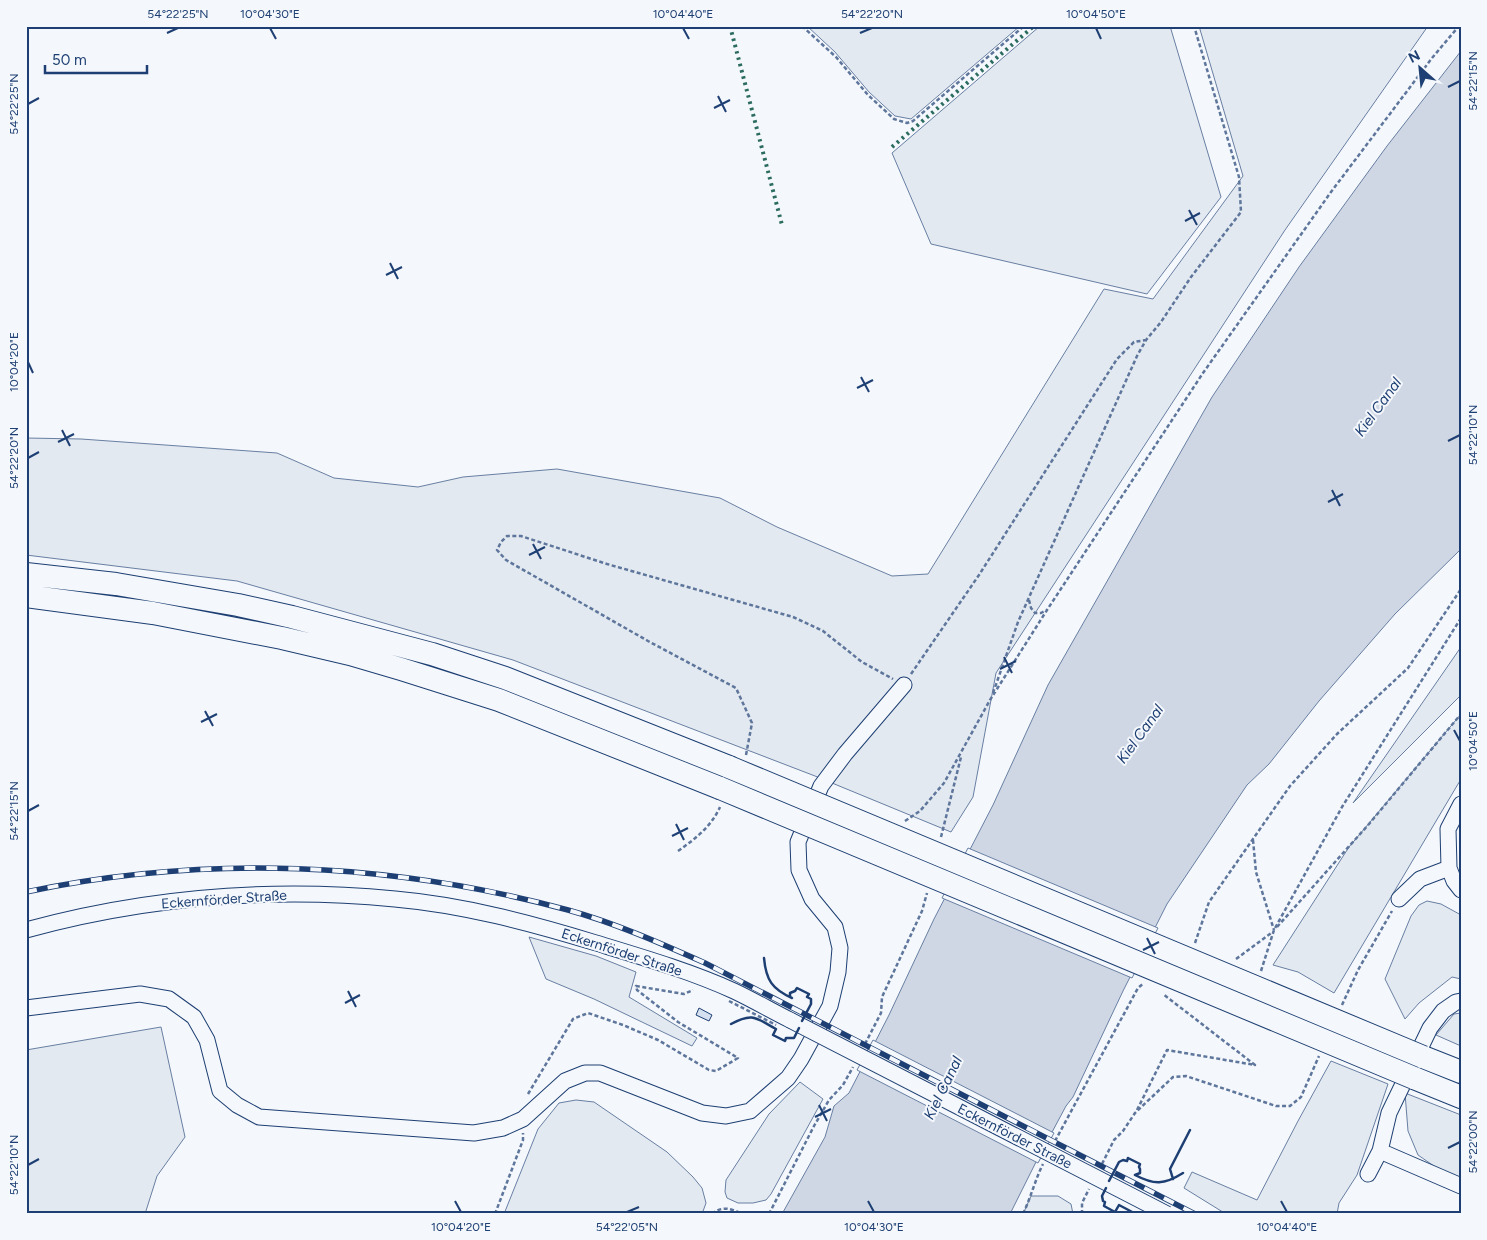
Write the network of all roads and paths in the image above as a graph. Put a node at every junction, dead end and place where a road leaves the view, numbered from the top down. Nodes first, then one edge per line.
1 (802, 26) edge
2 (1024, 26) edge
3 (1194, 26) edge
4 (1459, 26) edge
5 (1146, 340) junction
6 (26, 574) edge
7 (1461, 589) edge
8 (26, 596) edge
9 (1029, 598) junction
10 (1047, 610) junction
11 (1461, 618) edge
12 (904, 685) junction
13 (990, 700) junction
14 (1461, 714) edge
15 (962, 751) junction
16 (737, 761) junction
17 (720, 797) junction
18 (1461, 804) edge
19 (899, 825) dead end
20 (1252, 840) junction
21 (940, 844) dead end
22 (678, 851) dead end
23 (1449, 868) junction
24 (1461, 890) edge
25 (927, 892) dead end
26 (1399, 899) dead end
27 (26, 930) edge
28 (1274, 930) junction
29 (1195, 950) dead end
30 (1261, 973) dead end
31 (702, 978) junction
32 (1147, 981) dead end
33 (1162, 993) dead end
34 (1461, 1001) edge
35 (26, 1008) edge
36 (864, 1047) dead end
37 (738, 1058) dead end
38 (856, 1062) dead end
39 (1461, 1072) edge
40 (1173, 1077) dead end
41 (1461, 1097) edge
42 (1070, 1111) dead end
43 (1135, 1113) junction
44 (1380, 1151) junction
45 (1098, 1172) dead end
46 (1368, 1174) dead end
47 (1461, 1186) edge
48 (1090, 1187) dead end
49 (1031, 1196) dead end
50 (712, 1214) edge
51 (742, 1214) edge
52 (769, 1214) edge
53 (1024, 1214) edge
54 (1082, 1214) edge
55 (1167, 1214) edge

1 - 2 path
3 - 5 path
4 - 10 path
5 - 9 path
5 - 12 path
6 - 16 highway
7 - 20 path
8 - 17 highway
9 - 10 path
9 - 13 path
10 - 13 path
11 - 28 path
12 - 16 path
12 - 35 street
13 - 15 path
14 - 28 path
15 - 19 path
15 - 21 path
16 - 39 highway, bridge
17 - 22 path
17 - 41 highway, bridge
18 - 23 street
20 - 28 path
20 - 29 path
23 - 24 street
23 - 26 street
25 - 36 path
27 - 31 street, Eckernförder Straße
28 - 30 path
31 - 37 path
31 - 55 street, Eckernförder Straße, bridge
32 - 42 path
33 - 43 path
34 - 44 street
38 - 52 path
40 - 43 path
43 - 45 path
44 - 46 street
44 - 47 street
48 - 54 path
49 - 53 path
50 - 51 path

